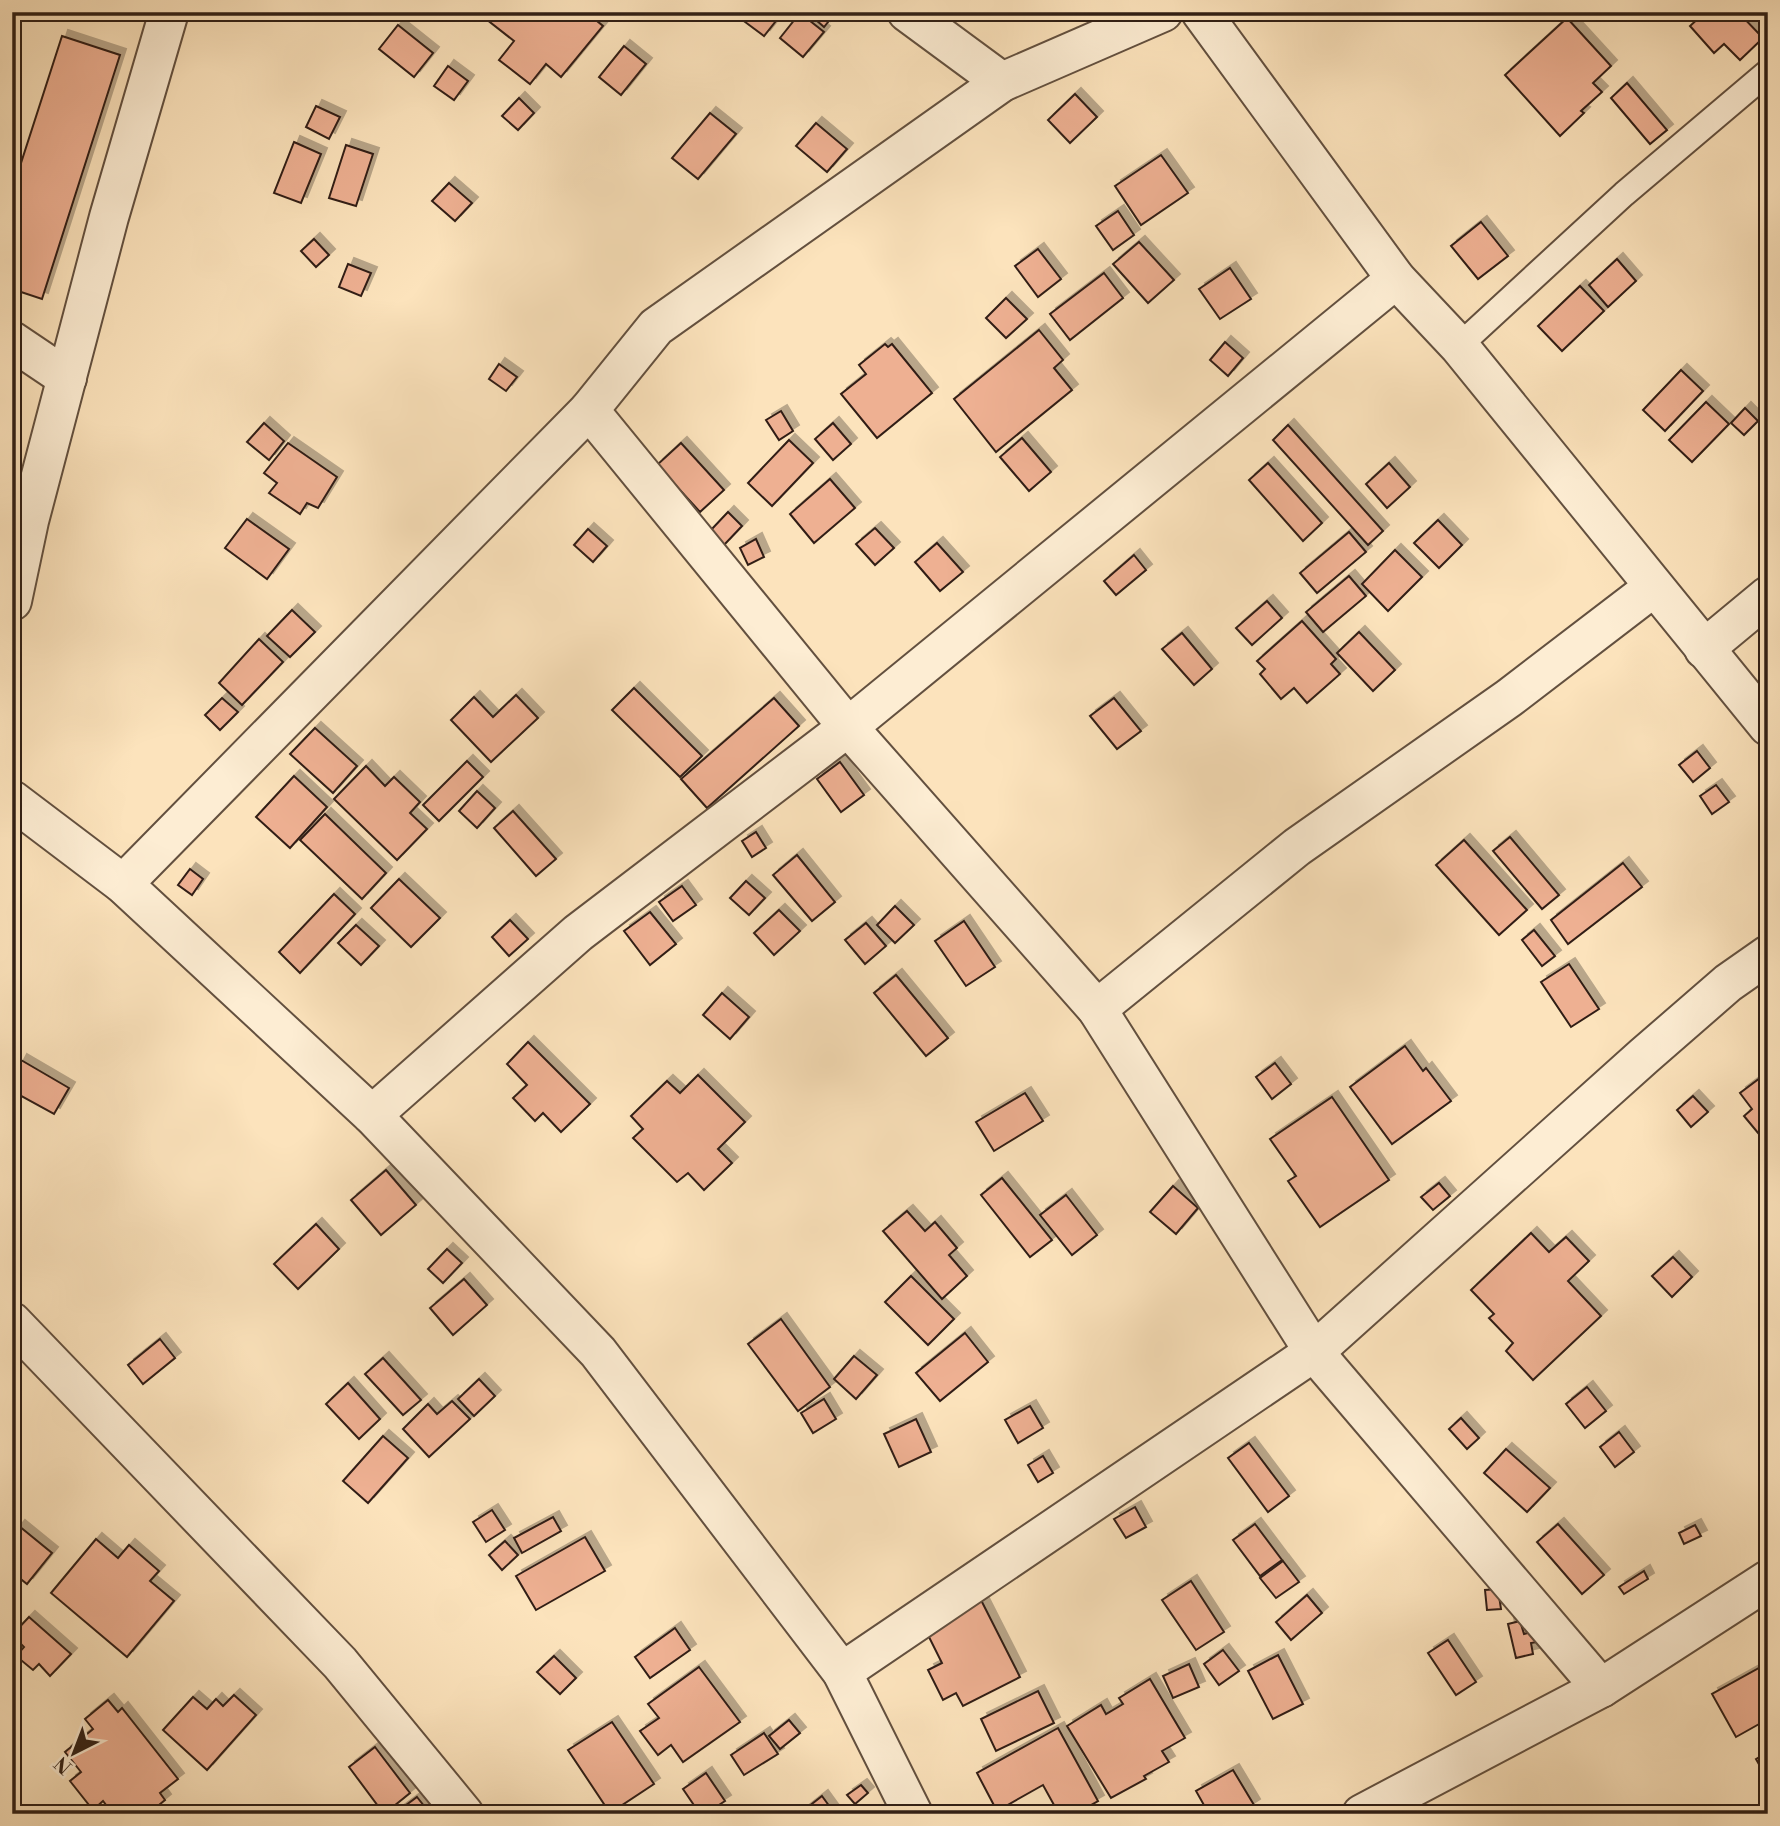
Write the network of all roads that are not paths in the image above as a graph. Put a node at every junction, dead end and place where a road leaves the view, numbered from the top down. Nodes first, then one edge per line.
1 (169, 12) edge
2 (907, 12) edge
3 (1163, 12) edge
4 (1201, 12) edge
5 (1768, 72) edge
6 (1002, 82) junction
7 (1396, 279) junction
8 (12, 341) edge
9 (1459, 346) junction
10 (67, 378) junction
11 (589, 410) junction
12 (1654, 587) junction
13 (1768, 596) edge
14 (12, 601) edge
15 (1704, 649) junction
16 (1768, 726) edge
17 (848, 727) junction
18 (12, 800) edge
19 (123, 884) junction
20 (1768, 955) edge
21 (1097, 1009) junction
22 (372, 1115) junction
23 (12, 1322) edge
24 (1314, 1352) junction
25 (1768, 1580) edge
26 (842, 1672) junction
27 (1601, 1688) junction
28 (464, 1814) edge
29 (914, 1814) edge
30 (1362, 1814) edge

1 - 10 street
2 - 6 street
3 - 6 street
4 - 7 street
5 - 9 lane
6 - 11 street
7 - 9 street
7 - 17 street
8 - 10 street
9 - 12 street
10 - 14 street
11 - 17 street
11 - 19 street
12 - 15 street
12 - 21 street
13 - 15 street
15 - 16 street
17 - 21 street
17 - 22 street
18 - 19 street
19 - 22 street
20 - 24 street
21 - 24 street
22 - 26 street
23 - 28 street
24 - 26 street
24 - 27 street
25 - 27 street
26 - 29 street
27 - 30 street

